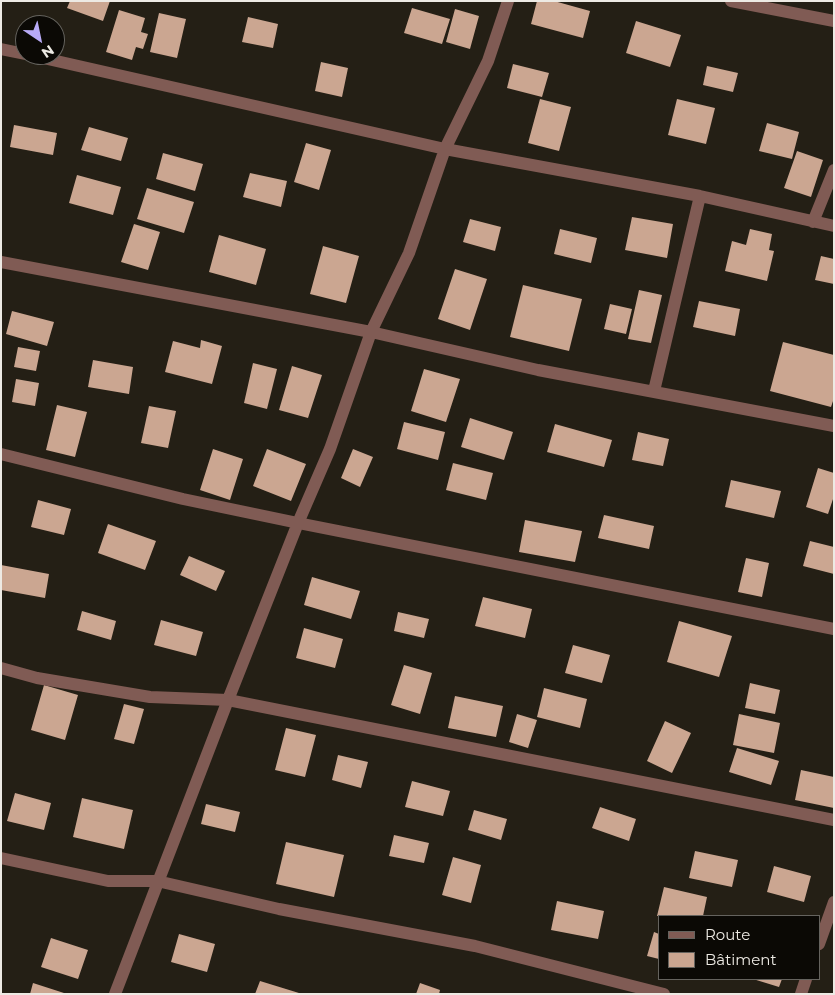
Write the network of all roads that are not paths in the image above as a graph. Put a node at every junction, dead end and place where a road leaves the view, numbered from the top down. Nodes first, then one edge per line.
1 (508, 1) edge
2 (731, 1) edge
3 (834, 21) edge
4 (1, 49) edge
5 (15, 52) edge
6 (65, 63) edge
7 (445, 149) junction
8 (834, 170) edge
9 (700, 196) junction
10 (813, 222) junction
11 (834, 226) edge
12 (1, 262) edge
13 (371, 332) junction
14 (654, 391) junction
15 (834, 426) edge
16 (1, 454) edge
17 (298, 523) junction
18 (834, 630) edge
19 (1, 668) edge
20 (228, 700) junction
21 (834, 820) edge
22 (1, 858) edge
23 (157, 882) junction
24 (834, 902) edge
25 (820, 941) edge
26 (806, 980) edge
27 (115, 994) edge
28 (664, 994) edge
29 (801, 994) edge

1 - 7 street
2 - 3 street
4 - 5 street
6 - 7 street
7 - 9 street
7 - 13 street
8 - 10 street
9 - 10 street
9 - 14 street
10 - 11 street
12 - 13 street
13 - 14 street
13 - 17 street
14 - 15 street
16 - 17 street
17 - 18 street
17 - 20 street
19 - 20 street
20 - 21 street
20 - 23 street
22 - 23 street
23 - 27 street
23 - 28 street
24 - 25 street
26 - 29 street

